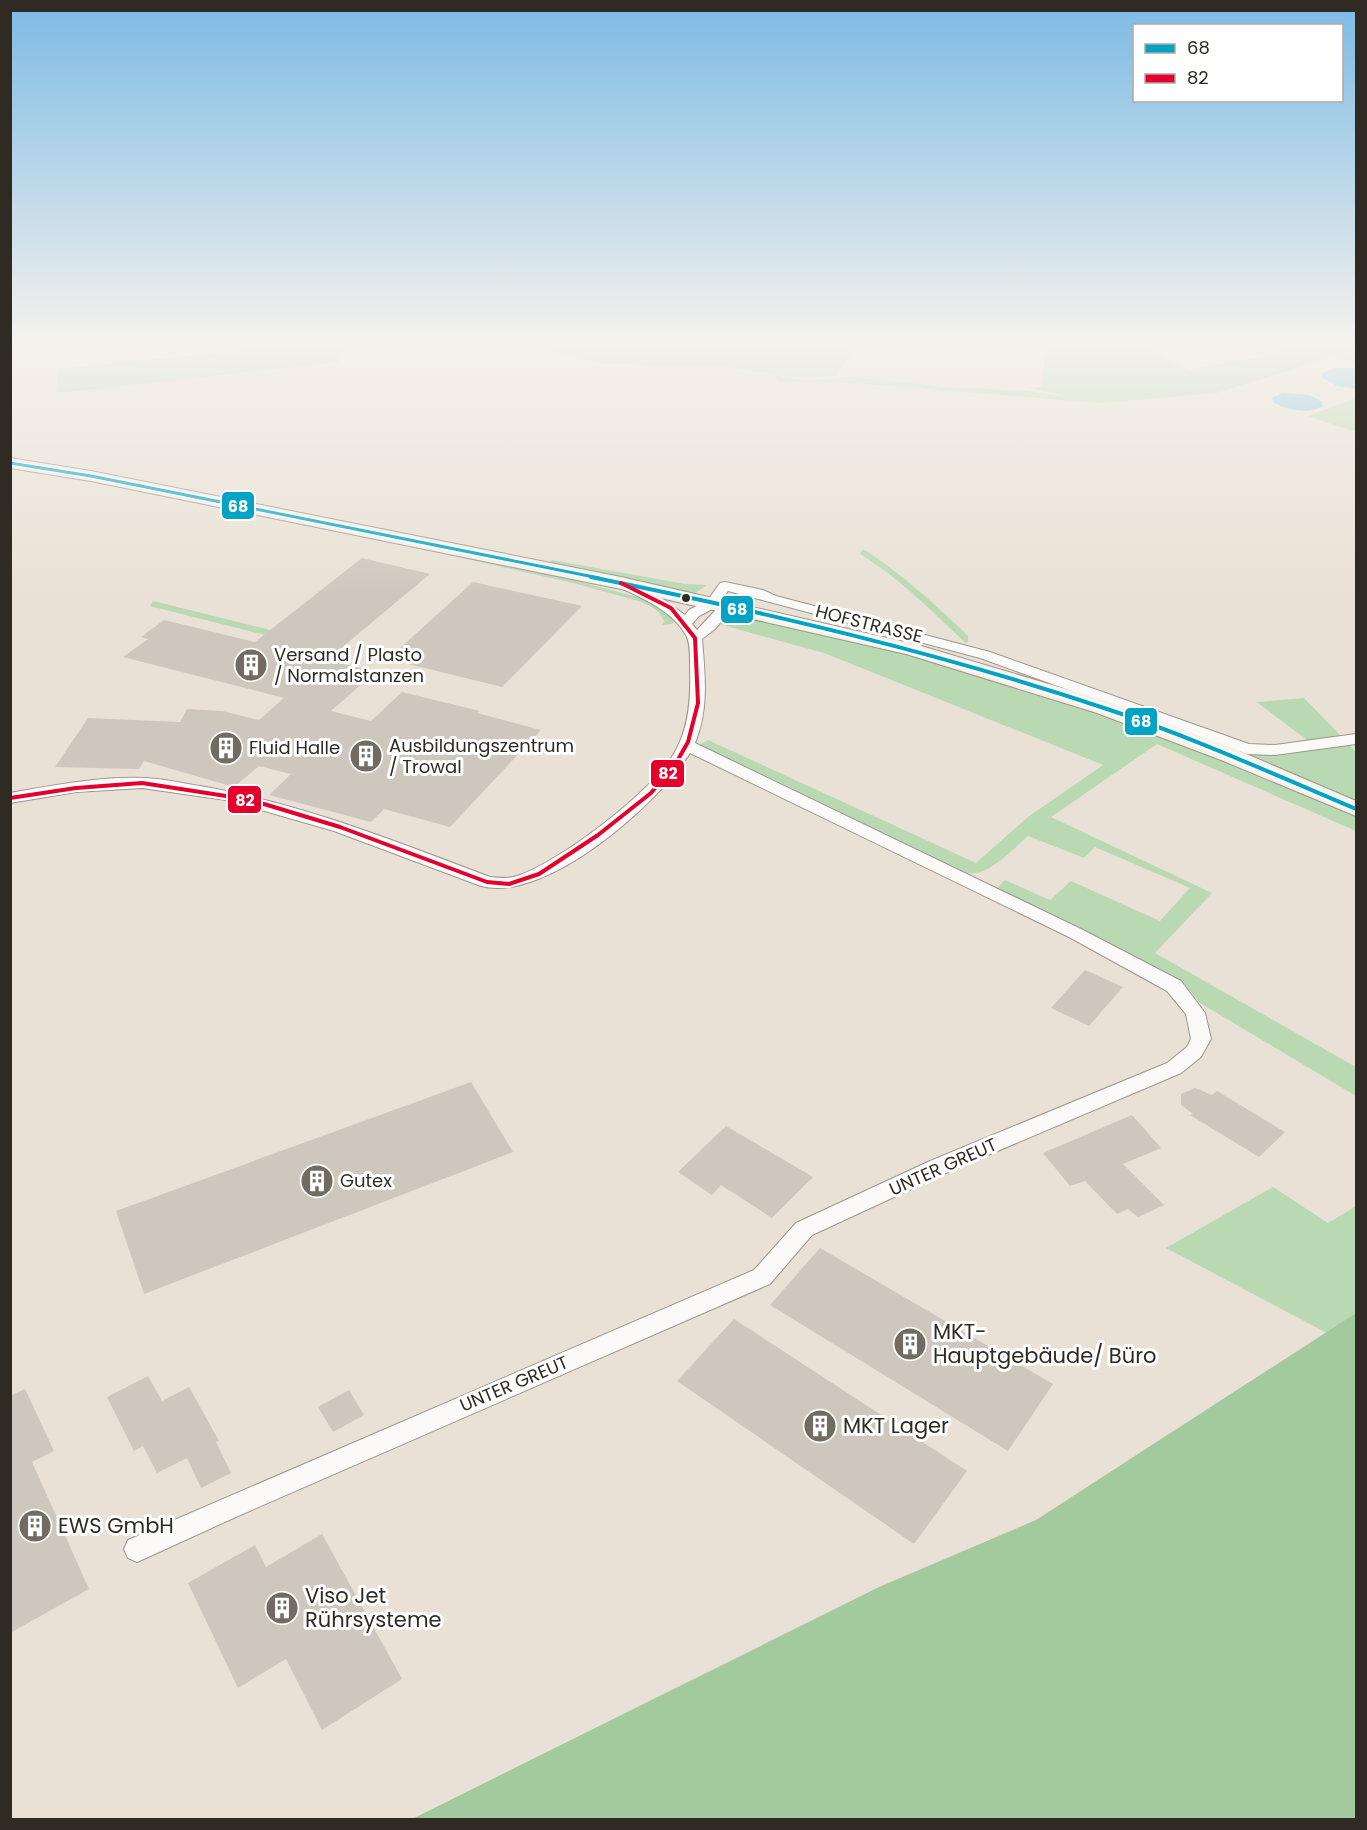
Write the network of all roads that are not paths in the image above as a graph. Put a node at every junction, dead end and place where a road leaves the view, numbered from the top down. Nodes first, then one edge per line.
1 (10, 463) edge
2 (621, 583) junction
3 (722, 598) junction
4 (684, 625) junction
5 (695, 638) junction
6 (1356, 739) edge
7 (686, 745) junction
8 (10, 798) edge
9 (1356, 809) edge
10 (137, 1549) dead end

1 - 2 main road
2 - 3 main road
2 - 4 street
3 - 4 street
3 - 5 street
3 - 6 street, HOFSTRASSE
3 - 9 main road
4 - 5 street
5 - 7 street
7 - 8 street
7 - 10 street, UNTER GREUT

